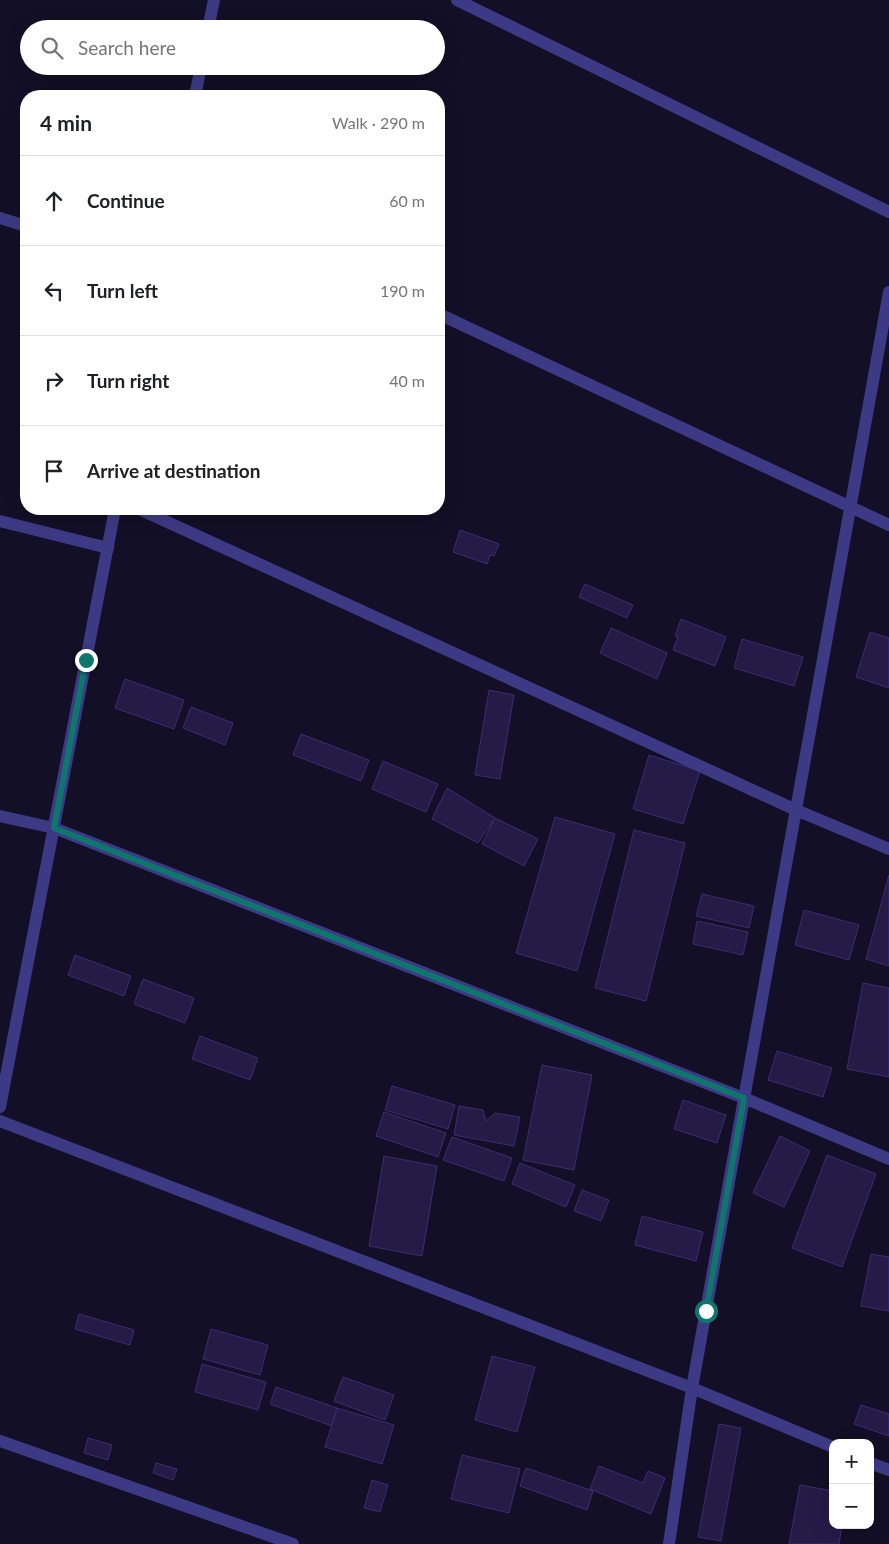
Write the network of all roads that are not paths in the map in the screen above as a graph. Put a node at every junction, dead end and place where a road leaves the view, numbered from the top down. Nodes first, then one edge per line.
1 (214, 0) edge
2 (457, 0) edge
3 (210, 20) edge
4 (199, 75) edge
5 (196, 90) edge
6 (889, 212) edge
7 (0, 218) edge
8 (20, 224) edge
9 (889, 292) edge
10 (445, 317) edge
11 (851, 506) junction
12 (115, 515) edge
13 (152, 515) edge
14 (0, 521) edge
15 (889, 525) edge
16 (108, 548) junction
17 (796, 810) junction
18 (0, 816) edge
19 (54, 828) junction
20 (889, 849) edge
21 (744, 1098) junction
22 (0, 1107) edge
23 (0, 1120) edge
24 (889, 1159) edge
25 (692, 1388) junction
26 (0, 1441) edge
27 (829, 1445) edge
28 (874, 1464) edge
29 (889, 1470) edge
30 (294, 1544) edge
31 (669, 1544) edge

1 - 3 street
2 - 6 street
4 - 5 street
7 - 8 street
9 - 11 street
10 - 11 street
11 - 15 street
11 - 17 street
12 - 16 street
13 - 17 street
14 - 16 street
16 - 19 street
17 - 20 street
17 - 21 street
18 - 19 street
19 - 21 street
19 - 22 street
21 - 24 street
21 - 25 street
23 - 25 street
25 - 27 street
25 - 31 street
26 - 30 street
28 - 29 street

